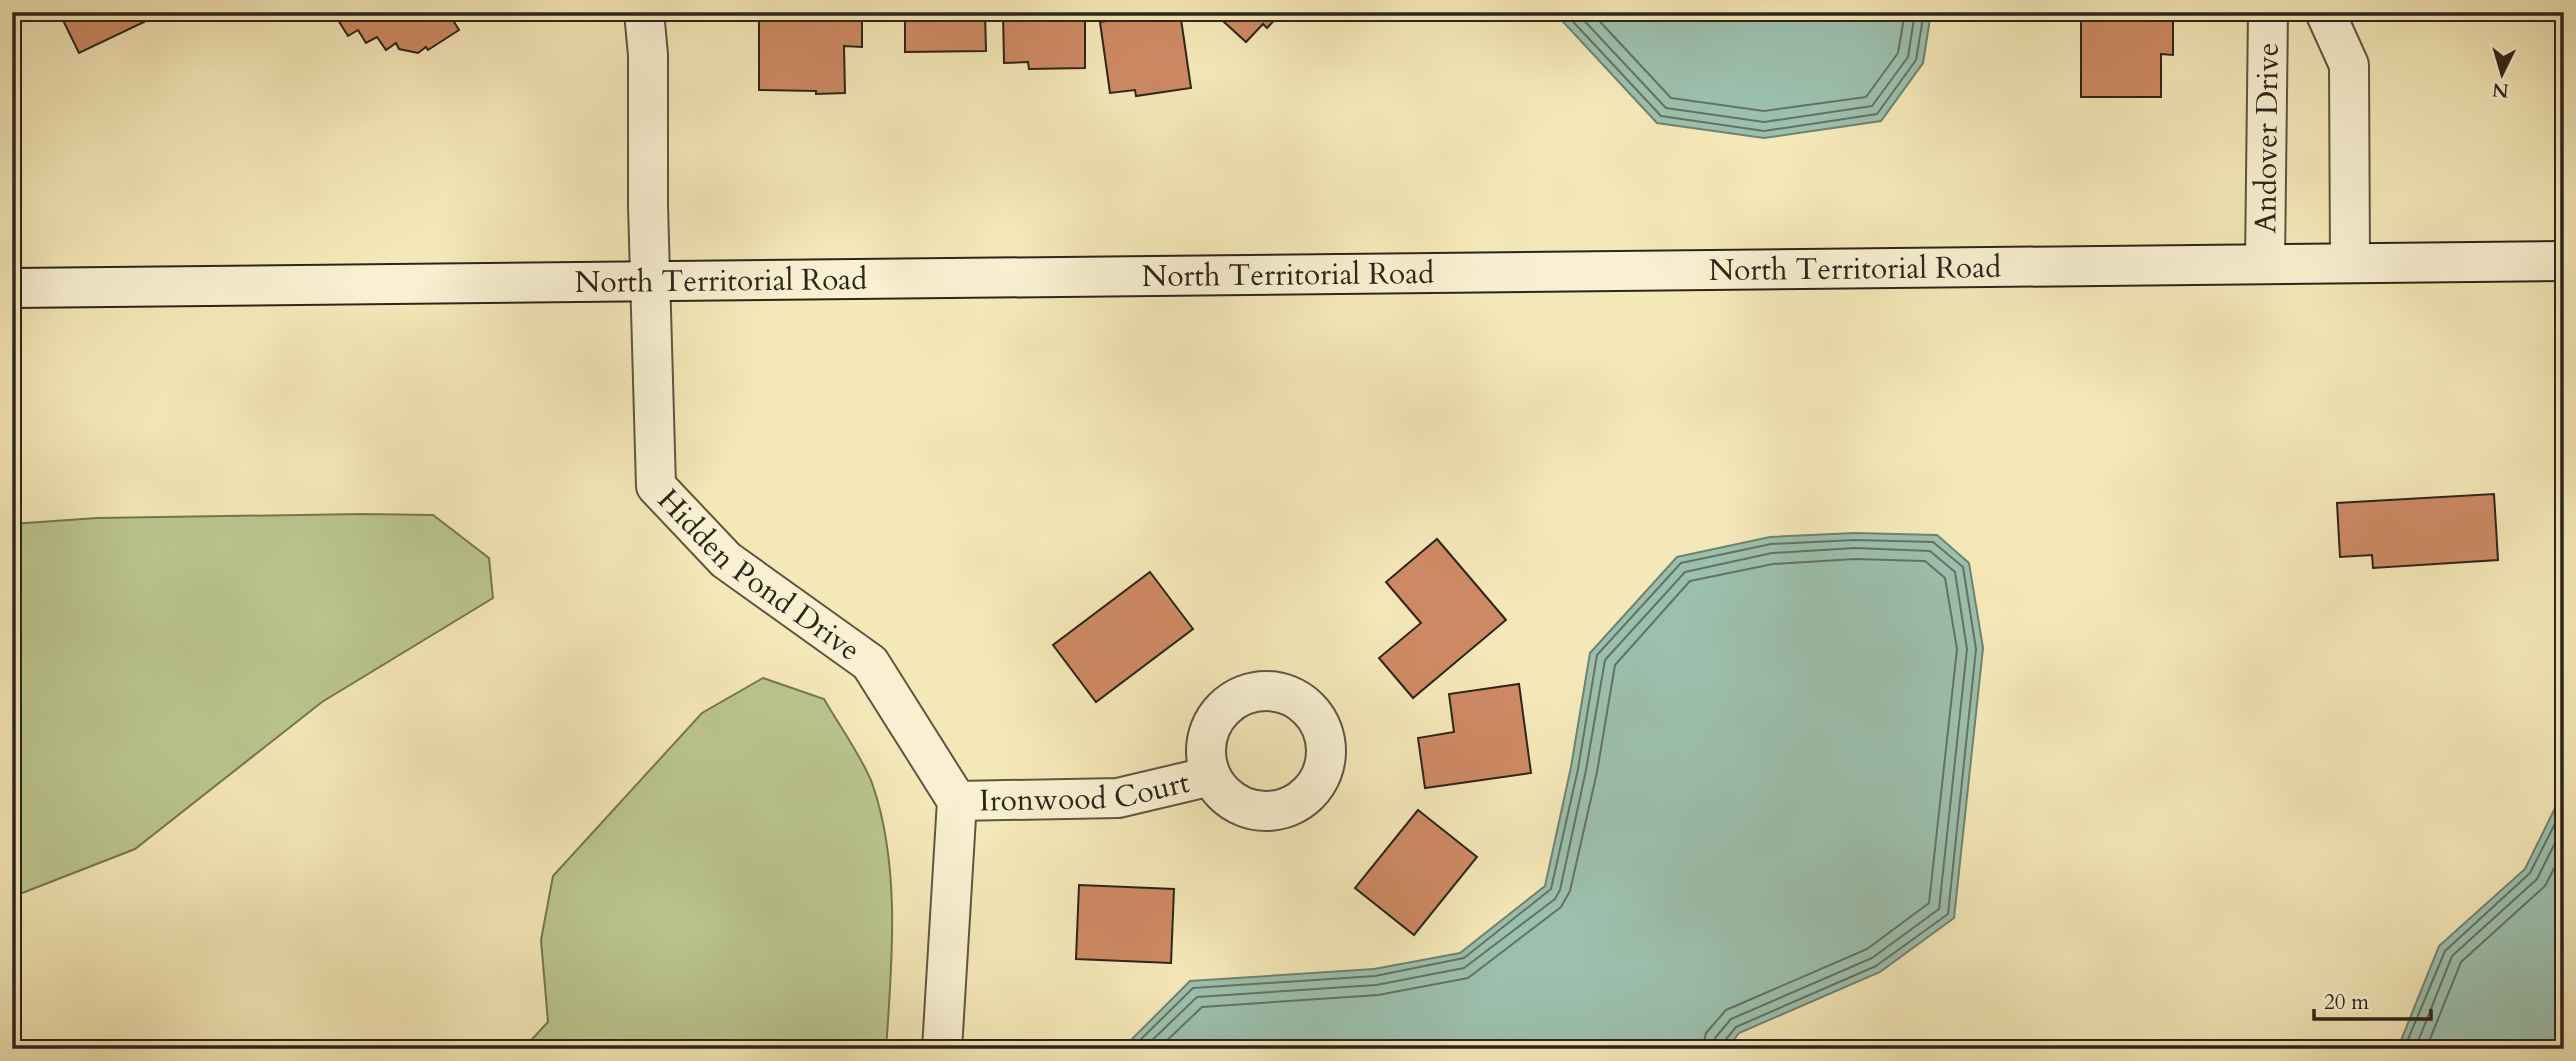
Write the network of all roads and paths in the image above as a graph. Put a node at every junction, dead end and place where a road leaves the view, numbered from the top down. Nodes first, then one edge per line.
1 (644, 12) edge
2 (2268, 12) edge
3 (2326, 12) edge
4 (2564, 261) edge
5 (2265, 262) junction
6 (2350, 262) junction
7 (650, 279) junction
8 (12, 288) edge
9 (1211, 776) dead end
10 (957, 800) junction
11 (942, 1049) edge

1 - 7 main road, Hidden Pond Drive
2 - 5 main road, Andover Drive
3 - 6 main road
4 - 6 main road, North Territorial Road
5 - 6 main road, North Territorial Road
5 - 7 main road, North Territorial Road
7 - 8 main road, North Territorial Road
7 - 10 main road, Hidden Pond Drive
9 - 10 main road, Ironwood Court
10 - 11 main road

